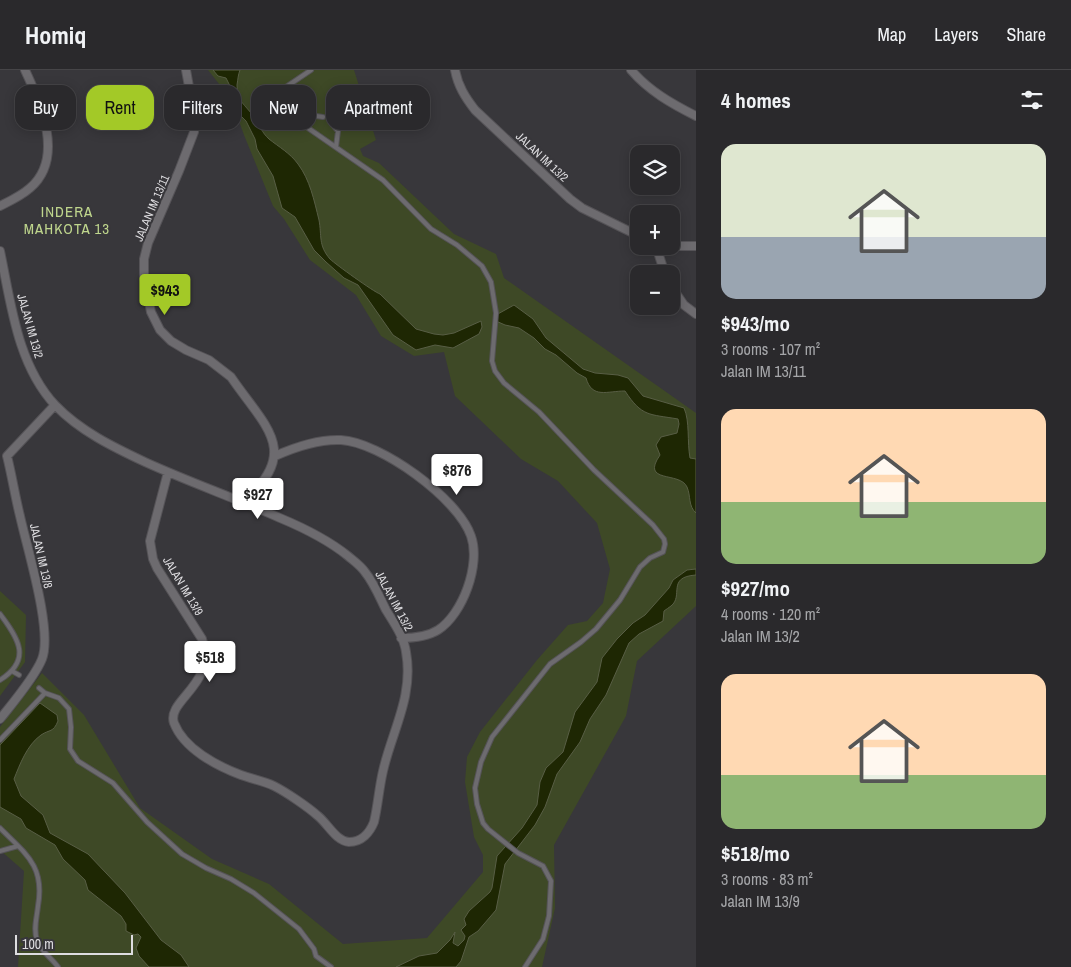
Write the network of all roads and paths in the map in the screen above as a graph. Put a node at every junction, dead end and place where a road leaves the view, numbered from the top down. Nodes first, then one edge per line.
1 (25, 70) edge
2 (186, 70) edge
3 (311, 70) edge
4 (455, 70) edge
5 (630, 70) edge
6 (189, 85) edge
7 (291, 85) edge
8 (316, 116) edge
9 (696, 116) edge
10 (323, 117) dead end
11 (194, 130) edge
12 (312, 130) edge
13 (337, 130) edge
14 (336, 147) junction
15 (0, 206) edge
16 (630, 232) edge
17 (680, 246) edge
18 (696, 246) edge
19 (0, 251) edge
20 (680, 298) edge
21 (696, 314) edge
22 (55, 405) junction
23 (0, 450) edge
24 (7, 456) junction
25 (275, 456) junction
26 (168, 472) junction
27 (243, 502) junction
28 (0, 614) edge
29 (402, 638) junction
30 (12, 671) junction
31 (19, 675) dead end
32 (0, 680) edge
33 (39, 688) dead end
34 (45, 693) junction
35 (0, 719) edge
36 (0, 740) edge
37 (326, 823) joint
38 (0, 828) edge
39 (18, 846) junction
40 (0, 851) edge
41 (58, 967) edge
42 (331, 967) edge
43 (526, 967) edge

1 - 15 street
2 - 6 street, JALAN IM 13/11
3 - 7 lane
4 - 16 street, JALAN IM 13/2
5 - 9 street
8 - 10 lane
11 - 25 street, JALAN IM 13/11
12 - 14 lane
13 - 14 lane
14 - 43 lane
17 - 18 street
19 - 22 street, JALAN IM 13/2
20 - 21 street
22 - 24 street
22 - 26 street, JALAN IM 13/2
23 - 24 street
24 - 35 street, JALAN IM 13/8
25 - 27 street
25 - 29 street
26 - 27 street, JALAN IM 13/2
26 - 37 street, JALAN IM 13/9
27 - 29 street, JALAN IM 13/2
28 - 30 lane
29 - 37 street, JALAN IM 13/2
30 - 31 lane
30 - 32 lane
33 - 34 lane
34 - 36 lane
34 - 42 lane
38 - 39 lane
39 - 40 lane
39 - 41 lane

